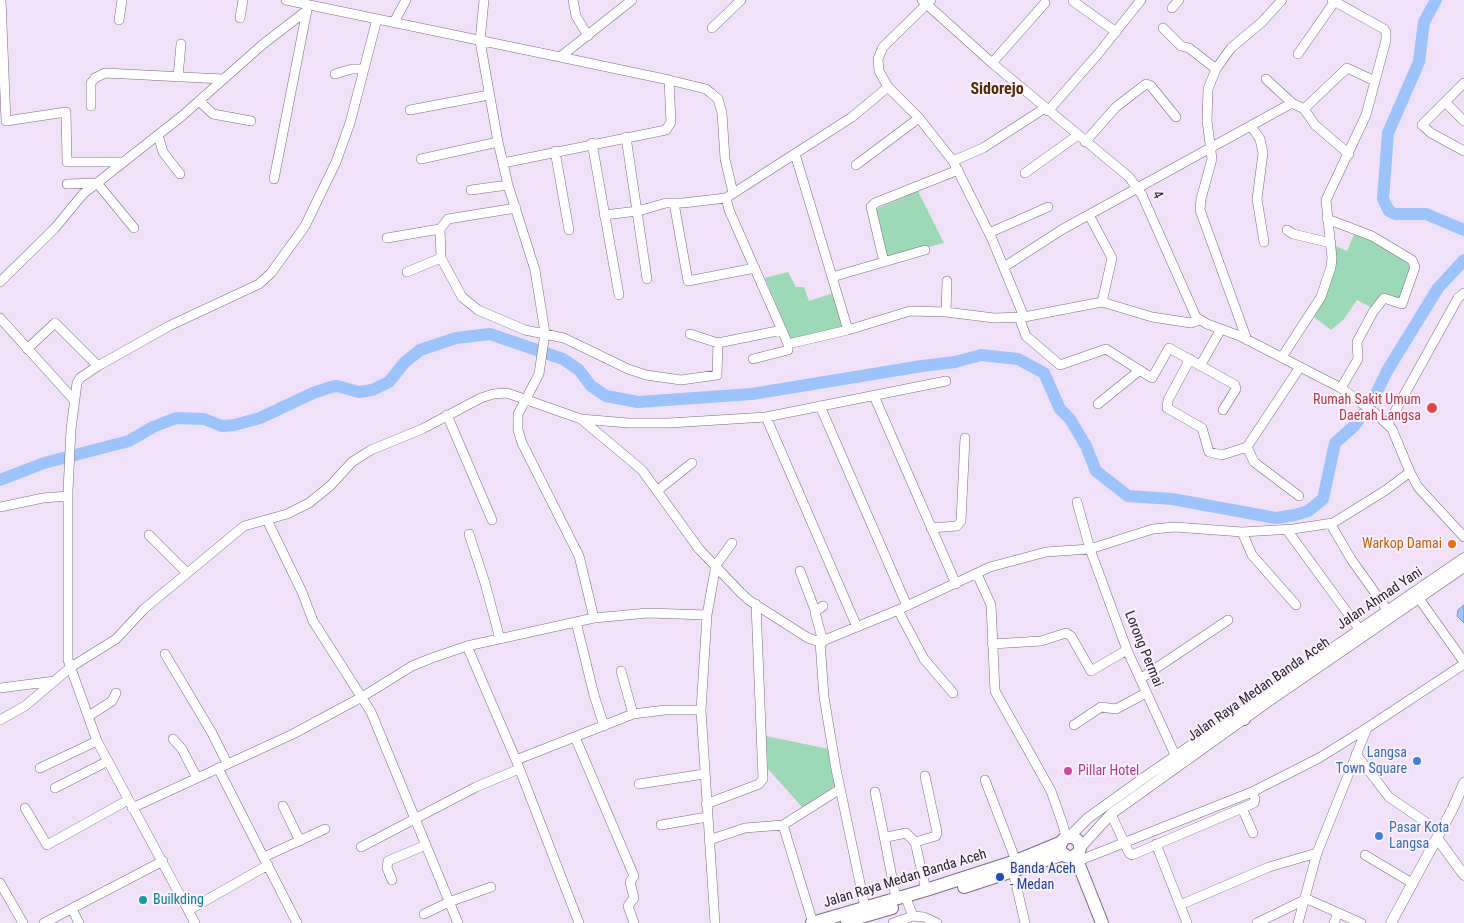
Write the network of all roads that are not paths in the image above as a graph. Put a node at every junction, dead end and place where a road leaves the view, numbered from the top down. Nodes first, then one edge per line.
1 (1, 0) edge
2 (122, 0) edge
3 (243, 0) edge
4 (286, 0) edge
5 (406, 0) edge
6 (484, 0) edge
7 (574, 0) edge
8 (632, 0) edge
9 (741, 0) edge
10 (1141, 0) edge
11 (1179, 0) edge
12 (1282, 0) edge
13 (1073, 1) edge
14 (1333, 1) edge
15 (927, 2) edge
16 (1045, 3) dead end
17 (307, 8) junction
18 (1172, 8) dead end
19 (240, 18) dead end
20 (376, 19) junction
21 (119, 20) dead end
22 (394, 22) junction
23 (712, 28) dead end
24 (1163, 28) dead end
25 (1116, 32) junction
26 (588, 36) junction
27 (480, 40) junction
28 (181, 44) dead end
29 (1298, 54) dead end
30 (560, 57) junction
31 (992, 63) junction
32 (364, 69) junction
33 (1216, 69) junction
34 (335, 74) dead end
35 (178, 77) junction
36 (223, 79) junction
37 (1266, 79) dead end
38 (669, 80) junction
39 (1374, 81) junction
40 (1464, 83) edge
41 (888, 87) junction
42 (1464, 90) edge
43 (490, 95) junction
44 (200, 102) junction
45 (2, 103) edge
46 (1292, 103) junction
47 (1448, 104) junction
48 (91, 106) dead end
49 (1047, 109) junction
50 (1304, 109) junction
51 (410, 110) dead end
52 (1176, 117) dead end
53 (919, 118) junction
54 (251, 121) dead end
55 (1464, 121) edge
56 (1251, 126) junction
57 (1425, 129) junction
58 (158, 135) junction
59 (626, 137) junction
60 (1082, 139) junction
61 (498, 142) junction
62 (592, 144) junction
63 (1212, 147) junction
64 (556, 151) junction
65 (1464, 151) edge
66 (795, 154) junction
67 (1348, 154) junction
68 (421, 159) dead end
69 (953, 161) junction
70 (123, 162) junction
71 (503, 163) junction
72 (856, 164) dead end
73 (958, 170) junction
74 (1025, 173) dead end
75 (180, 174) dead end
76 (274, 179) dead end
77 (97, 183) junction
78 (67, 184) dead end
79 (508, 185) junction
80 (1138, 187) junction
81 (471, 190) dead end
82 (730, 195) junction
83 (674, 203) junction
84 (1048, 207) dead end
85 (516, 208) junction
86 (638, 211) junction
87 (604, 215) junction
88 (1088, 215) junction
89 (1327, 219) junction
90 (134, 228) dead end
91 (440, 229) junction
92 (570, 230) dead end
93 (1287, 230) dead end
94 (989, 233) junction
95 (387, 238) dead end
96 (1264, 242) dead end
97 (1331, 243) junction
98 (925, 250) dead end
99 (441, 258) junction
100 (884, 262) junction
101 (1004, 267) junction
102 (755, 268) junction
103 (407, 272) dead end
104 (832, 277) junction
105 (647, 280) dead end
106 (947, 281) dead end
107 (0, 282) edge
108 (1464, 293) edge
109 (619, 294) dead end
110 (1102, 302) junction
111 (946, 312) junction
112 (1022, 317) junction
113 (0, 318) edge
114 (1200, 320) junction
115 (4, 329) edge
116 (1221, 329) junction
117 (782, 330) junction
118 (848, 330) junction
119 (690, 334) dead end
120 (545, 336) junction
121 (1248, 340) junction
122 (718, 343) junction
123 (788, 344) junction
124 (27, 349) junction
125 (1282, 357) junction
126 (753, 359) dead end
127 (1190, 359) junction
128 (98, 366) junction
129 (1200, 366) junction
130 (1300, 367) junction
131 (1140, 370) junction
132 (946, 381) dead end
133 (1341, 388) junction
134 (874, 396) junction
135 (525, 398) junction
136 (74, 400) junction
137 (1098, 404) dead end
138 (820, 406) junction
139 (1223, 410) dead end
140 (447, 416) junction
141 (766, 417) junction
142 (581, 419) junction
143 (1388, 424) junction
144 (965, 438) dead end
145 (1247, 447) junction
146 (692, 463) dead end
147 (1410, 472) junction
148 (658, 490) junction
149 (68, 494) junction
150 (1299, 496) dead end
151 (1078, 502) dead end
152 (0, 507) edge
153 (267, 520) junction
154 (492, 520) dead end
155 (1330, 523) junction
156 (932, 528) junction
157 (1286, 530) junction
158 (1242, 532) junction
159 (469, 534) dead end
160 (149, 535) dead end
161 (1464, 536) edge
162 (732, 543) dead end
163 (1090, 549) junction
164 (1464, 558) edge
165 (716, 565) junction
166 (1464, 567) edge
167 (800, 572) dead end
168 (187, 573) junction
169 (977, 574) junction
170 (956, 584) junction
171 (1416, 596) junction
172 (756, 604) junction
173 (1296, 605) dead end
174 (902, 608) junction
175 (1388, 611) junction
176 (707, 615) junction
177 (594, 618) junction
178 (1228, 620) dead end
179 (576, 622) junction
180 (857, 627) junction
181 (1360, 630) junction
182 (500, 639) junction
183 (821, 642) junction
184 (992, 644) junction
185 (467, 646) junction
186 (1128, 650) junction
187 (165, 654) dead end
188 (1464, 663) edge
189 (71, 667) junction
190 (620, 671) dead end
191 (1140, 679) junction
192 (58, 680) junction
193 (0, 688) edge
194 (116, 693) dead end
195 (953, 693) dead end
196 (1146, 693) junction
197 (362, 697) junction
198 (701, 710) junction
199 (633, 714) junction
200 (89, 716) junction
201 (1242, 716) junction
202 (0, 720) edge
203 (1074, 725) dead end
204 (604, 726) junction
205 (1367, 728) junction
206 (575, 737) junction
207 (173, 739) dead end
208 (97, 741) junction
209 (1356, 754) junction
210 (1176, 757) junction
211 (108, 761) junction
212 (227, 763) junction
213 (518, 764) junction
214 (40, 768) dead end
215 (218, 768) junction
216 (704, 774) junction
217 (925, 776) dead end
218 (197, 778) junction
219 (985, 780) dead end
220 (639, 784) dead end
221 (55, 788) dead end
222 (1463, 788) edge
223 (840, 789) junction
224 (875, 792) dead end
225 (1252, 792) junction
226 (130, 804) junction
227 (706, 804) junction
228 (283, 806) dead end
229 (25, 808) dead end
230 (1242, 808) junction
231 (1111, 814) junction
232 (707, 817) junction
233 (416, 819) junction
234 (783, 824) junction
235 (661, 826) dead end
236 (325, 829) dead end
237 (1437, 832) junction
238 (1253, 833) dead end
239 (884, 836) junction
240 (709, 840) junction
241 (300, 841) junction
242 (915, 842) junction
243 (1124, 843) junction
244 (1156, 844) junction
245 (426, 845) junction
246 (361, 847) dead end
247 (1070, 848) junction
248 (1317, 853) junction
249 (1365, 855) dead end
250 (266, 861) junction
251 (163, 862) junction
252 (1464, 864) edge
253 (1015, 866) junction
254 (1464, 875) edge
255 (392, 880) dead end
256 (1412, 883) junction
257 (0, 884) edge
258 (490, 887) dead end
259 (926, 890) junction
260 (1304, 899) junction
261 (903, 900) junction
262 (449, 902) junction
263 (1180, 905) junction
264 (866, 907) junction
265 (72, 909) junction
266 (188, 910) junction
267 (1338, 913) junction
268 (424, 914) dead end
269 (913, 916) junction
270 (23, 923) edge
271 (44, 923) edge
272 (79, 923) edge
273 (194, 923) edge
274 (297, 923) edge
275 (458, 923) edge
276 (579, 923) edge
277 (634, 923) edge
278 (715, 923) edge
279 (813, 923) edge
280 (841, 923) edge
281 (893, 923) edge
282 (938, 923) edge
283 (1025, 923) edge
284 (1102, 923) edge
285 (1187, 923) edge
286 (1257, 923) edge
287 (1298, 923) edge
288 (1334, 923) edge
289 (1361, 923) edge
290 (1391, 923) edge

1 - 45 street
2 - 21 street
3 - 19 street
4 - 17 street
5 - 22 street
6 - 27 street
7 - 26 street
8 - 26 street
9 - 23 street
10 - 25 street
11 - 18 street
12 - 33 street
13 - 25 street
14 - 29 street
14 - 39 street
15 - 31 street, 4
15 - 41 street
16 - 31 street
17 - 20 street
17 - 36 street
17 - 76 street
20 - 22 street
20 - 32 street
22 - 27 street
24 - 33 street
25 - 49 street
26 - 30 street
27 - 30 street
27 - 43 street
28 - 35 street
30 - 38 street
31 - 49 street, 4
32 - 34 street
32 - 128 street
33 - 63 street
35 - 36 street
35 - 48 street
36 - 44 street
37 - 46 street
38 - 59 street
38 - 82 street
39 - 50 street
39 - 67 street
40 - 57 street
41 - 53 street
41 - 66 street
42 - 47 street
43 - 51 street
43 - 61 street
44 - 54 street
44 - 58 street
45 - 70 street
46 - 50 street
46 - 56 street
47 - 55 street
47 - 57 street
49 - 60 street, 4
49 - 69 street
50 - 67 street
52 - 60 street
53 - 69 street
53 - 72 street
56 - 63 street
56 - 96 street
57 - 65 street
58 - 70 street
58 - 75 street
59 - 62 street
59 - 86 street
60 - 74 street
60 - 80 street, 4
61 - 68 street
61 - 71 street
62 - 64 street
62 - 87 street
63 - 80 street
63 - 121 street
64 - 71 street
64 - 92 street
66 - 82 street
66 - 104 street
67 - 89 street
69 - 73 street
70 - 77 street
71 - 79 street
73 - 94 street
73 - 100 street
77 - 78 street
77 - 90 street
77 - 107 street
79 - 81 street
79 - 85 street
80 - 88 street
80 - 114 street, 4
82 - 83 street
82 - 102 street
83 - 86 street
83 - 102 street
84 - 94 street
85 - 91 street
85 - 120 street
86 - 87 street
86 - 105 street
87 - 109 street
88 - 101 street
88 - 110 street
89 - 97 street
89 - 133 street
91 - 95 street
91 - 99 street
93 - 97 street
94 - 101 street
97 - 125 street
98 - 100 street
99 - 103 street
99 - 120 street
100 - 104 street
101 - 112 street
102 - 117 street
104 - 118 street
106 - 111 street
108 - 143 street
110 - 112 street
110 - 114 street
111 - 112 street
111 - 118 street
112 - 131 street
113 - 115 street
114 - 116 street
115 - 124 street
116 - 121 street
116 - 129 street
117 - 122 street
117 - 123 street
118 - 123 street
119 - 122 street
120 - 122 street
120 - 135 street
121 - 125 street
123 - 126 street
124 - 128 street
124 - 136 street
125 - 130 street
127 - 129 street
127 - 131 street
127 - 145 street
128 - 136 street
129 - 139 street
130 - 133 street
130 - 145 street
131 - 137 street
132 - 134 street
133 - 143 street
134 - 138 street
134 - 156 street
135 - 140 street
135 - 142 street
135 - 177 street
136 - 149 street
138 - 141 street
138 - 174 street
140 - 153 street
140 - 154 street
141 - 142 street
141 - 180 street
142 - 148 street
143 - 147 street
144 - 156 street
145 - 150 street
146 - 148 street
147 - 155 street
147 - 161 street
148 - 165 street
149 - 152 street
149 - 189 street
151 - 163 street, Lorong Permai
153 - 168 street
153 - 197 street
155 - 157 street
155 - 175 street
156 - 170 street
157 - 158 street
157 - 181 street
158 - 163 street
158 - 173 street
159 - 182 street
160 - 168 street
162 - 165 street
163 - 169 street
163 - 186 street, Lorong Permai
164 - 171 main road, Jalan Ahmad Yani
165 - 172 street
165 - 176 street
166 - 171 main road, Jalan Raya Medan Banda Aceh
167 - 183 street
168 - 189 street
169 - 170 street
169 - 184 street
170 - 174 street
171 - 175 main road, Jalan Ahmad Yani
171 - 188 street
171 - 201 main road, Jalan Raya Medan Banda Aceh
172 - 183 street
172 - 227 street
174 - 180 street
174 - 195 street
175 - 181 main road, Jalan Ahmad Yani
176 - 177 street
176 - 198 street
177 - 179 street
178 - 191 street
179 - 182 street
179 - 204 street
180 - 183 street
181 - 201 main road, Jalan Ahmad Yani
182 - 185 street
183 - 223 street
184 - 186 street
184 - 247 street
185 - 197 street
185 - 213 street
186 - 191 street, Lorong Permai
187 - 212 street
188 - 205 street
189 - 192 street
189 - 200 street
190 - 199 street
191 - 196 street, Lorong Permai
192 - 193 street
192 - 202 street
194 - 200 street
196 - 203 street
196 - 210 street, Lorong Permai
197 - 212 street
197 - 233 street
198 - 199 street
198 - 216 street
199 - 204 street
200 - 208 street
201 - 210 main road, Jalan Ahmad Yani
201 - 231 main road, Jalan Raya Medan Banda Aceh
204 - 206 street
205 - 209 street
205 - 225 street
206 - 213 street
206 - 277 street
207 - 218 street
208 - 211 street
208 - 214 street
209 - 237 street
209 - 248 street
210 - 247 main road, Jalan Ahmad Yani
211 - 221 street
211 - 226 street
212 - 215 street
213 - 233 street
213 - 276 street
215 - 218 street
215 - 250 street
216 - 220 street
216 - 227 street
217 - 242 street
218 - 226 street
219 - 253 street
222 - 237 main road
223 - 234 street
223 - 264 street
224 - 239 street
225 - 230 street
225 - 243 street
226 - 229 street
226 - 251 street
227 - 232 street
228 - 241 street
230 - 238 street
230 - 244 street
231 - 243 street
231 - 247 main road, Jalan Raya Medan Banda Aceh
232 - 235 street
232 - 240 street
233 - 245 street
233 - 246 street
234 - 240 street
234 - 279 street
236 - 241 street
237 - 252 main road
237 - 254 main road
237 - 256 main road
239 - 242 street
239 - 261 street
240 - 278 street
241 - 250 street
242 - 259 street
243 - 244 street
243 - 247 street
244 - 263 street
245 - 255 street
245 - 262 street
247 - 253 highway, Jalan Raya Medan Banda Aceh
247 - 284 highway
248 - 260 street
248 - 263 street
249 - 256 street
250 - 266 street
250 - 274 street
251 - 265 street
251 - 266 street
253 - 259 highway, Jalan Raya Medan Banda Aceh
253 - 261 highway, Jalan Raya Medan Banda Aceh
253 - 283 street
256 - 290 main road
257 - 270 street
258 - 262 street
259 - 261 highway, Jalan Raya Medan Banda Aceh
260 - 267 street
260 - 286 street
260 - 287 street
261 - 264 highway, Jalan Raya Medan Banda Aceh
261 - 269 street
261 - 280 highway, Jalan Raya Medan Banda Aceh
262 - 268 street
262 - 275 street
263 - 285 street
264 - 279 highway, Jalan Raya Medan Banda Aceh
265 - 271 street
265 - 272 street
266 - 273 street
267 - 288 street
267 - 289 street
269 - 281 street
269 - 282 street

